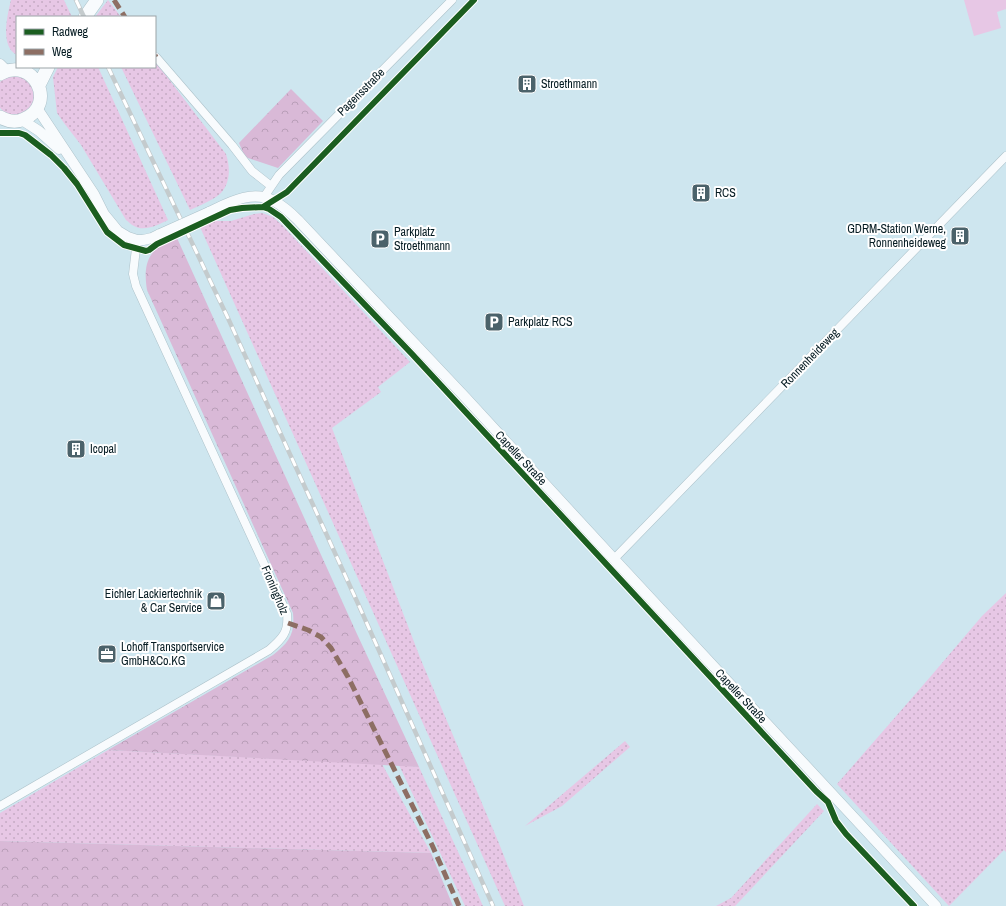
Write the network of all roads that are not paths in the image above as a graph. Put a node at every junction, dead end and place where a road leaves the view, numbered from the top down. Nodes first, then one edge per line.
1 (97, 0) edge
2 (452, 0) edge
3 (86, 16) edge
4 (156, 56) dead end
5 (47, 68) edge
6 (2, 69) edge
7 (28, 69) edge
8 (38, 85) junction
9 (37, 108) junction
10 (1, 118) edge
11 (22, 120) junction
12 (1006, 156) edge
13 (70, 160) junction
14 (271, 186) junction
15 (264, 197) junction
16 (137, 240) junction
17 (614, 559) junction
18 (0, 806) edge
19 (936, 906) edge

1 - 3 main road
2 - 14 street, Pagensstraße
4 - 14 street
5 - 8 main road
6 - 7 main road
7 - 8 main road
8 - 9 main road
9 - 11 main road
9 - 13 street
10 - 11 main road
11 - 13 street
12 - 17 street, Ronnenheideweg
13 - 16 street
14 - 15 street, Pagensstraße
15 - 16 street, Capeller Straße, bridge
15 - 17 street, Capeller Straße
16 - 18 street, Froningholz
17 - 19 street, Capeller Straße

